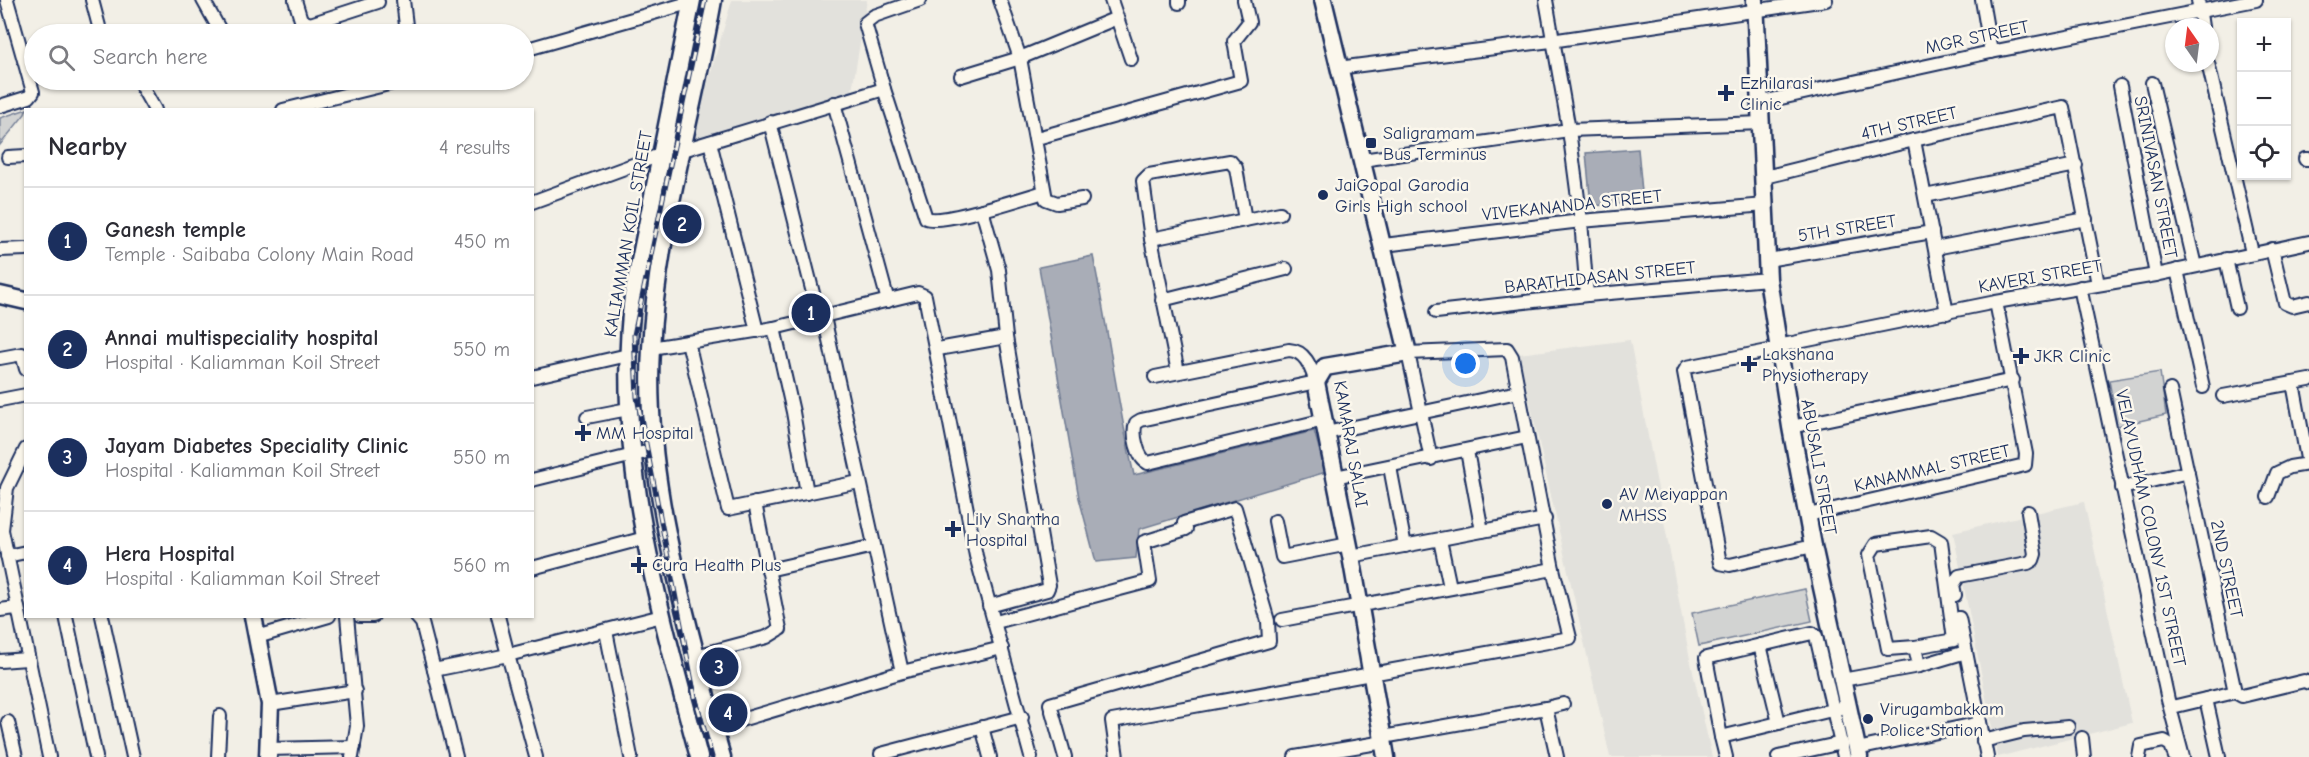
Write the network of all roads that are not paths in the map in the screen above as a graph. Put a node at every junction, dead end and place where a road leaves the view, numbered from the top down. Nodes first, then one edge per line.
1 (7, 0) edge
2 (92, 0) edge
3 (203, 0) edge
4 (295, 0) edge
5 (403, 0) edge
6 (713, 0) edge
7 (920, 0) edge
8 (1000, 0) edge
9 (1111, 0) edge
10 (1244, 0) edge
11 (1326, 0) edge
12 (1546, 0) edge
13 (1826, 0) edge
14 (1982, 0) edge
15 (2256, 0) edge
16 (692, 1) edge
17 (378, 2) dead end
18 (2199, 5) edge
19 (1756, 6) edge
20 (1117, 18) junction
21 (98, 24) edge
22 (216, 24) edge
23 (404, 24) edge
24 (1551, 40) junction
25 (534, 47) edge
26 (1991, 52) junction
27 (1020, 58) junction
28 (1131, 59) dead end
29 (24, 60) edge
30 (1338, 68) junction
31 (2210, 72) edge
32 (960, 76) dead end
33 (2152, 83) dead end
34 (2120, 86) dead end
35 (884, 89) junction
36 (32, 90) edge
37 (144, 90) edge
38 (364, 90) edge
39 (1762, 102) junction
40 (834, 103) junction
41 (0, 106) edge
42 (154, 108) edge
43 (291, 108) edge
44 (770, 122) junction
45 (1762, 123) junction
46 (1569, 130) junction
47 (1036, 138) junction
48 (1914, 140) junction
49 (710, 142) junction
50 (683, 150) junction
51 (660, 155) junction
52 (24, 156) edge
53 (8, 157) dead end
54 (1362, 160) junction
55 (2076, 165) junction
56 (1765, 177) junction
57 (1044, 192) junction
58 (1925, 196) junction
59 (1082, 199) dead end
60 (534, 201) edge
61 (1765, 205) junction
62 (982, 210) junction
63 (1280, 213) dead end
64 (2086, 219) junction
65 (1245, 220) junction
66 (1581, 221) junction
67 (1932, 232) junction
68 (1151, 239) junction
69 (2309, 242) edge
70 (1384, 245) junction
71 (1935, 248) junction
72 (24, 249) edge
73 (2272, 249) junction
74 (0, 250) edge
75 (2252, 254) junction
76 (2226, 259) junction
77 (1768, 260) junction
78 (2195, 266) junction
79 (1286, 269) dead end
80 (2177, 270) junction
81 (2157, 275) junction
82 (1768, 279) junction
83 (2098, 284) junction
84 (2080, 287) junction
85 (0, 294) edge
86 (1587, 295) junction
87 (24, 300) edge
88 (1162, 300) junction
89 (888, 301) junction
90 (1996, 302) junction
91 (2309, 302) edge
92 (2237, 308) dead end
93 (1436, 312) dead end
94 (1947, 313) junction
95 (821, 317) junction
96 (774, 328) junction
97 (757, 331) junction
98 (1006, 337) junction
99 (688, 342) junction
100 (651, 348) junction
101 (1778, 348) junction
102 (938, 349) junction
103 (1408, 353) junction
104 (628, 354) junction
105 (0, 358) edge
106 (24, 362) edge
107 (1178, 372) junction
108 (1155, 376) dead end
109 (534, 377) edge
110 (2013, 380) junction
111 (2309, 380) edge
112 (1312, 383) junction
113 (2293, 383) junction
114 (2203, 387) dead end
115 (2170, 390) dead end
116 (1518, 392) junction
117 (24, 395) edge
118 (2223, 396) dead end
119 (0, 400) edge
120 (628, 409) junction
121 (1421, 413) junction
122 (587, 417) dead end
123 (1322, 425) junction
124 (1791, 427) junction
125 (1527, 437) junction
126 (654, 450) junction
127 (1467, 451) junction
128 (24, 452) edge
129 (632, 454) junction
130 (1431, 459) junction
131 (1390, 467) junction
132 (2188, 472) junction
133 (1335, 477) junction
134 (534, 479) edge
135 (859, 482) junction
136 (3, 488) edge
137 (2122, 488) junction
138 (807, 493) junction
139 (2268, 497) dead end
140 (755, 503) junction
141 (2028, 512) dead end
142 (1808, 515) junction
143 (1545, 519) junction
144 (1275, 521) dead end
145 (1, 530) edge
146 (1482, 531) junction
147 (645, 538) junction
148 (1440, 540) junction
149 (874, 546) junction
150 (1405, 546) junction
151 (1814, 546) junction
152 (1350, 550) junction
153 (24, 553) edge
154 (5, 561) edge
155 (534, 567) edge
156 (1553, 569) junction
157 (768, 570) junction
158 (1450, 587) junction
159 (19, 603) edge
160 (1360, 604) junction
161 (989, 606) junction
162 (0, 610) edge
163 (662, 616) junction
164 (66, 618) edge
165 (102, 618) edge
166 (253, 618) edge
167 (322, 618) edge
168 (347, 618) edge
169 (418, 618) edge
170 (499, 618) edge
171 (1282, 620) dead end
172 (996, 622) junction
173 (606, 631) junction
174 (257, 637) junction
175 (1760, 645) junction
176 (1915, 647) junction
177 (1002, 648) junction
178 (1966, 652) junction
179 (508, 655) junction
180 (696, 656) junction
181 (27, 659) junction
182 (0, 661) edge
183 (1919, 666) junction
184 (434, 670) junction
185 (902, 672) junction
186 (1372, 674) junction
187 (1842, 681) junction
188 (2309, 683) edge
189 (355, 691) junction
190 (2235, 692) junction
191 (2206, 699) junction
192 (270, 704) junction
193 (1563, 704) dead end
194 (1546, 708) junction
195 (1841, 708) junction
196 (2173, 710) junction
197 (220, 716) dead end
198 (1022, 717) junction
199 (8, 722) dead end
200 (1779, 723) junction
201 (1980, 723) junction
202 (982, 727) junction
203 (2068, 727) dead end
204 (714, 728) junction
205 (1721, 737) junction
206 (2082, 738) dead end
207 (1983, 741) junction
208 (1384, 745) edge
209 (353, 752) edge
210 (1851, 752) edge
211 (268, 753) edge
212 (881, 754) dead end
213 (16, 757) edge
214 (49, 757) edge
215 (96, 757) edge
216 (133, 757) edge
217 (218, 757) edge
218 (456, 757) edge
219 (536, 757) edge
220 (632, 757) edge
221 (699, 757) edge
222 (722, 757) edge
223 (990, 757) edge
224 (1031, 757) edge
225 (1065, 757) edge
226 (1118, 757) edge
227 (1295, 757) edge
228 (1557, 757) edge
229 (1726, 757) edge
230 (1783, 757) edge
231 (1987, 757) edge
232 (2084, 757) edge
233 (2139, 757) edge
234 (2175, 757) edge
235 (2183, 757) edge
236 (2219, 757) edge

1 - 29 street
2 - 21 street
3 - 22 street
4 - 17 street
5 - 23 street
6 - 50 street, KALIAMMAN KOIL STREET
7 - 35 street
8 - 27 street
9 - 20 street
10 - 47 street
11 - 30 street
12 - 24 street
13 - 19 street
14 - 26 street
15 - 18 street, MGR STREET
16 - 25 street
16 - 51 street, KALIAMMAN KOIL STREET
18 - 26 street, MGR STREET
19 - 24 street
19 - 39 street, ABUSALI STREET
20 - 27 street
20 - 28 street
24 - 30 street
24 - 46 street
26 - 39 street, MGR STREET
27 - 32 street
27 - 47 street
30 - 54 street
31 - 75 street
33 - 78 street
34 - 81 street, SRINIVASAN STREET
35 - 40 street
35 - 62 street
36 - 41 street
37 - 42 street
38 - 43 street
39 - 45 street, ABUSALI STREET
40 - 44 street
40 - 89 street
44 - 49 street
44 - 95 street
45 - 46 street
45 - 56 street, ABUSALI STREET
46 - 54 street
46 - 66 street
47 - 57 street
48 - 55 street, 4TH STREET
48 - 56 street, 4TH STREET
48 - 58 street
49 - 50 street
49 - 97 street
50 - 100 street, KALIAMMAN KOIL STREET
51 - 60 street
51 - 104 street, KALIAMMAN KOIL STREET
52 - 53 street
54 - 70 street
55 - 58 street
55 - 64 street
56 - 61 street, ABUSALI STREET
57 - 59 street
57 - 62 street
58 - 67 street
61 - 66 street, VIVEKANANDA STREET
61 - 77 street, ABUSALI STREET
62 - 98 street
63 - 65 street
64 - 71 street
64 - 83 street
65 - 68 street
65 - 68 street
66 - 70 street, VIVEKANANDA STREET
66 - 86 street
67 - 71 street
67 - 77 street, 5TH STREET
68 - 88 street
69 - 73 street, KAVERI STREET
70 - 103 street
71 - 94 street
72 - 74 street
73 - 75 street, KAVERI STREET
73 - 91 street
75 - 76 street, KAVERI STREET
76 - 78 street, KAVERI STREET
76 - 92 street
77 - 82 street, ABUSALI STREET
78 - 80 street, KAVERI STREET
79 - 88 street
80 - 81 street, KAVERI STREET
80 - 114 street
81 - 83 street, KAVERI STREET
82 - 86 street, BARATHIDASAN STREET
82 - 101 street, ABUSALI STREET
83 - 84 street, KAVERI STREET
84 - 90 street, KAVERI STREET
84 - 137 street, VELAYUDHAM COLONY 1ST STREET
85 - 87 street
86 - 93 street, BARATHIDASAN STREET
88 - 107 street
89 - 95 street
89 - 102 street
90 - 94 street, KAVERI STREET
90 - 110 street
94 - 101 street, KAVERI STREET
95 - 96 street
95 - 135 street
96 - 97 street
96 - 138 street
97 - 99 street
98 - 102 street
98 - 161 street
99 - 100 street
99 - 140 street
100 - 126 street, KALIAMMAN KOIL STREET
101 - 124 street, ABUSALI STREET
101 - 151 street, KAVERI STREET
102 - 161 street
103 - 112 street, KAMARAJ SALAI
103 - 116 street
103 - 121 street
104 - 109 street
104 - 120 street, KALIAMMAN KOIL STREET
105 - 106 street
107 - 108 street
107 - 112 street
110 - 124 street
110 - 142 street, KANAMMAL STREET
111 - 113 street
112 - 123 street, KAMARAJ SALAI
112 - 123 street
113 - 118 street
113 - 139 street
115 - 132 street, 2ND STREET
116 - 121 street
116 - 125 street
117 - 119 street
120 - 122 street
120 - 129 street, KALIAMMAN KOIL STREET
121 - 123 street
121 - 130 street
123 - 133 street, KAMARAJ SALAI
124 - 142 street, ABUSALI STREET
125 - 127 street
125 - 143 street
126 - 129 street
126 - 180 street, KALIAMMAN KOIL STREET
127 - 130 street
127 - 146 street
128 - 136 street
129 - 134 street
129 - 147 street, KALIAMMAN KOIL STREET
130 - 131 street
131 - 133 street
131 - 150 street
132 - 137 street
132 - 190 street, 2ND STREET
133 - 152 street, KAMARAJ SALAI
135 - 138 street
135 - 149 street
136 - 145 street
137 - 196 street, VELAYUDHAM COLONY 1ST STREET
138 - 140 street
140 - 157 street
141 - 178 street
142 - 151 street, ABUSALI STREET
143 - 146 street
143 - 156 street
144 - 152 street
145 - 154 street
146 - 148 street
147 - 155 street
147 - 163 street, KALIAMMAN KOIL STREET
148 - 150 street
148 - 158 street
149 - 157 street
149 - 185 street
150 - 152 street
151 - 187 street, ABUSALI STREET
152 - 160 street, KAMARAJ SALAI
153 - 154 street
154 - 159 street
156 - 158 street
156 - 186 street
157 - 180 street
158 - 160 street
159 - 162 street
159 - 181 street
160 - 171 street
160 - 186 street, KAMARAJ SALAI
161 - 172 street
163 - 173 street
163 - 221 street, KALIAMMAN KOIL STREET
164 - 215 street
165 - 216 street
166 - 174 street
167 - 174 street
168 - 189 street
169 - 184 street
170 - 179 street
172 - 177 street
172 - 225 street
173 - 179 street
173 - 220 street
174 - 192 street
175 - 195 street
175 - 200 street
175 - 205 street
176 - 176 street
176 - 183 street
177 - 185 street
177 - 198 street
178 - 183 street
178 - 201 street
179 - 184 street
179 - 219 street
180 - 204 street, KALIAMMAN KOIL STREET
181 - 182 street
181 - 214 street
183 - 187 street
184 - 218 street
185 - 204 street
186 - 208 street, KAMARAJ SALAI
186 - 226 street
187 - 195 street, ABUSALI STREET
188 - 190 street
189 - 192 street
189 - 209 street
190 - 191 street
191 - 196 street
191 - 236 street
192 - 211 street
193 - 194 street
194 - 208 street
194 - 228 street
195 - 200 street
195 - 210 street, ABUSALI STREET
196 - 235 street, VELAYUDHAM COLONY 1ST STREET
197 - 217 street
198 - 202 street
198 - 224 street
199 - 213 street
200 - 205 street
201 - 207 street
201 - 210 street
202 - 212 street
202 - 223 street
203 - 207 street
204 - 222 street, KALIAMMAN KOIL STREET
205 - 229 street
206 - 232 street
207 - 231 street
208 - 227 street
209 - 211 street
210 - 230 street
233 - 234 street

